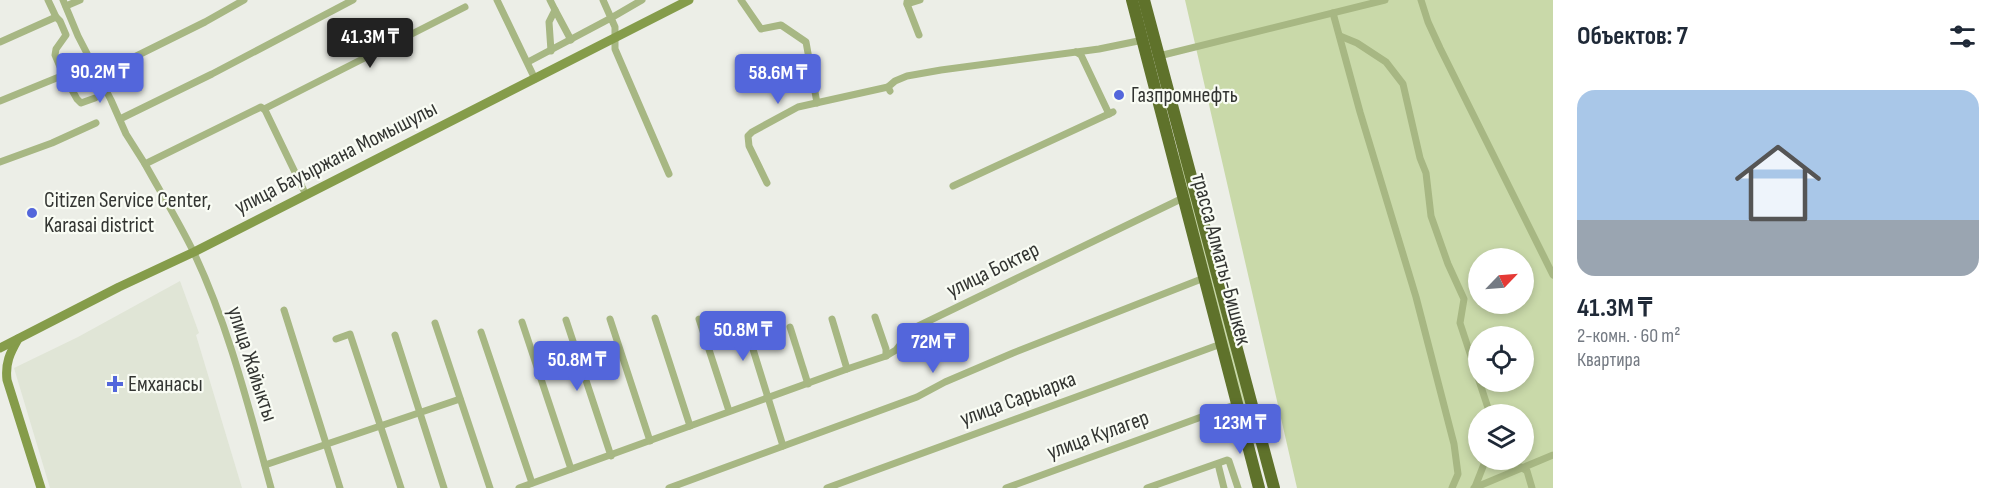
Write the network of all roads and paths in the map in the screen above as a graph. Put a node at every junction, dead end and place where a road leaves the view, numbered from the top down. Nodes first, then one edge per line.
1 (48, 0) edge
2 (81, 0) edge
3 (244, 0) edge
4 (353, 0) edge
5 (496, 0) edge
6 (550, 0) edge
7 (603, 0) edge
8 (642, 0) edge
9 (689, 0) edge
10 (741, 0) edge
11 (920, 0) edge
12 (1132, 0) edge
13 (1144, 0) edge
14 (1385, 0) edge
15 (1421, 0) edge
16 (906, 2) edge
17 (64, 3) edge
18 (465, 7) dead end
19 (555, 10) junction
20 (1333, 13) junction
21 (56, 17) junction
22 (611, 18) junction
23 (615, 32) junction
24 (919, 35) dead end
25 (1340, 36) junction
26 (571, 40) junction
27 (1143, 40) junction
28 (0, 42) edge
29 (551, 51) junction
30 (1076, 52) junction
31 (1159, 56) junction
32 (528, 62) junction
33 (63, 74) junction
34 (98, 75) junction
35 (535, 79) junction
36 (94, 98) dead end
37 (0, 101) edge
38 (817, 103) junction
39 (264, 109) junction
40 (120, 119) junction
41 (96, 123) dead end
42 (1183, 144) junction
43 (1170, 147) junction
44 (0, 162) edge
45 (145, 164) junction
46 (669, 174) dead end
47 (767, 183) dead end
48 (953, 186) dead end
49 (306, 195) junction
50 (1183, 198) junction
51 (194, 252) junction
52 (1553, 275) edge
53 (1204, 278) junction
54 (284, 310) dead end
55 (743, 317) dead end
56 (875, 317) dead end
57 (610, 318) dead end
58 (655, 318) dead end
59 (699, 319) dead end
60 (832, 319) dead end
61 (522, 321) dead end
62 (566, 321) dead end
63 (435, 323) dead end
64 (790, 327) dead end
65 (481, 332) dead end
66 (395, 335) dead end
67 (18, 339) junction
68 (336, 339) dead end
69 (1221, 344) junction
70 (0, 348) edge
71 (886, 356) junction
72 (0, 366) edge
73 (848, 369) junction
74 (7, 380) junction
75 (808, 384) junction
76 (769, 398) junction
77 (460, 399) junction
78 (1237, 404) junction
79 (1487, 404) edge
80 (729, 411) junction
81 (420, 414) junction
82 (690, 426) junction
83 (379, 427) junction
84 (650, 441) junction
85 (327, 444) junction
86 (783, 446) junction
87 (1553, 455) edge
88 (611, 456) junction
89 (1266, 456) junction
90 (1251, 460) junction
91 (1534, 462) edge
92 (1218, 464) junction
93 (265, 465) junction
94 (571, 469) junction
95 (1483, 470) edge
96 (1515, 470) edge
97 (1526, 470) edge
98 (531, 483) junction
99 (1479, 487) edge
100 (41, 488) edge
101 (271, 488) edge
102 (340, 488) edge
103 (401, 488) edge
104 (444, 488) edge
105 (490, 488) edge
106 (519, 488) edge
107 (669, 488) edge
108 (827, 488) edge
109 (1006, 488) edge
110 (1147, 488) edge
111 (1224, 488) edge
112 (1238, 488) edge
113 (1259, 488) edge
114 (1274, 488) edge
115 (1452, 488) edge
116 (1532, 488) edge

1 - 21 street
2 - 17 street
3 - 34 street
4 - 40 street
5 - 32 street
6 - 19 street
7 - 22 street
8 - 22 street
9 - 23 street, улица Бауыржана Момышулы
10 - 38 street
11 - 16 street
12 - 27 highway, трасса Алматы-Бишкек
13 - 31 highway, трасса Алматы-Бишкек
14 - 20 street
15 - 52 street
16 - 24 street
17 - 34 street, улица Жайыкты
18 - 39 street
19 - 26 street
19 - 29 street
20 - 25 street
20 - 31 street
21 - 28 street
21 - 33 street
22 - 23 street
22 - 26 street
23 - 35 street, улица Бауыржана Момышулы
23 - 46 street
25 - 79 street
25 - 115 street
26 - 29 street
27 - 30 street
27 - 43 highway, трасса Алматы-Бишкек
29 - 32 street
30 - 38 street
30 - 48 street
31 - 42 highway, трасса Алматы-Бишкек
32 - 35 street
33 - 36 street
33 - 37 street
34 - 40 street, улица Жайыкты
35 - 49 street, улица Бауыржана Момышулы
38 - 47 street
39 - 45 street
39 - 49 street
40 - 45 street, улица Жайыкты
41 - 44 street
42 - 43 highway
42 - 89 highway, трасса Алматы-Бишкек
43 - 50 highway, трасса Алматы-Бишкек
45 - 51 street, улица Жайыкты
49 - 51 street, улица Бауыржана Момышулы
50 - 53 highway, трасса Алматы-Бишкек
50 - 71 street, улица Боктер
51 - 67 street, улица Бауыржана Момышулы
51 - 93 street, улица Жайыкты
53 - 69 highway, трасса Алматы-Бишкек
53 - 86 street
54 - 85 street
55 - 76 street
56 - 71 street
57 - 84 street
58 - 82 street
59 - 80 street
60 - 73 street
61 - 94 street
62 - 88 street
63 - 77 street
64 - 75 street
65 - 98 street
66 - 81 street
67 - 70 street, улица Бауыржана Момышулы
67 - 74 street
68 - 83 street
69 - 78 highway, трасса Алматы-Бишкек
69 - 108 street, улица Сарыарка
71 - 73 street, улица Боктер
72 - 74 street
73 - 75 street, улица Боктер
74 - 100 street
75 - 76 street, улица Боктер
76 - 80 street, улица Боктер
76 - 86 street
77 - 81 street
77 - 105 street
78 - 90 highway, трасса Алматы-Бишкек
78 - 109 street, улица Кулагер
80 - 82 street, улица Боктер
81 - 83 street
81 - 104 street
82 - 84 street, улица Боктер
83 - 85 street
83 - 103 street
84 - 88 street, улица Боктер
85 - 93 street
85 - 102 street
86 - 107 street
87 - 91 street
88 - 94 street, улица Боктер
89 - 90 highway
89 - 114 highway, трасса Алматы-Бишкек
90 - 113 highway, трасса Алматы-Бишкек
92 - 110 street
92 - 111 street
92 - 112 street
93 - 101 street, улица Жайыкты
94 - 98 street, улица Боктер
95 - 99 street
96 - 99 street
97 - 116 street
98 - 106 street, улица Боктер

